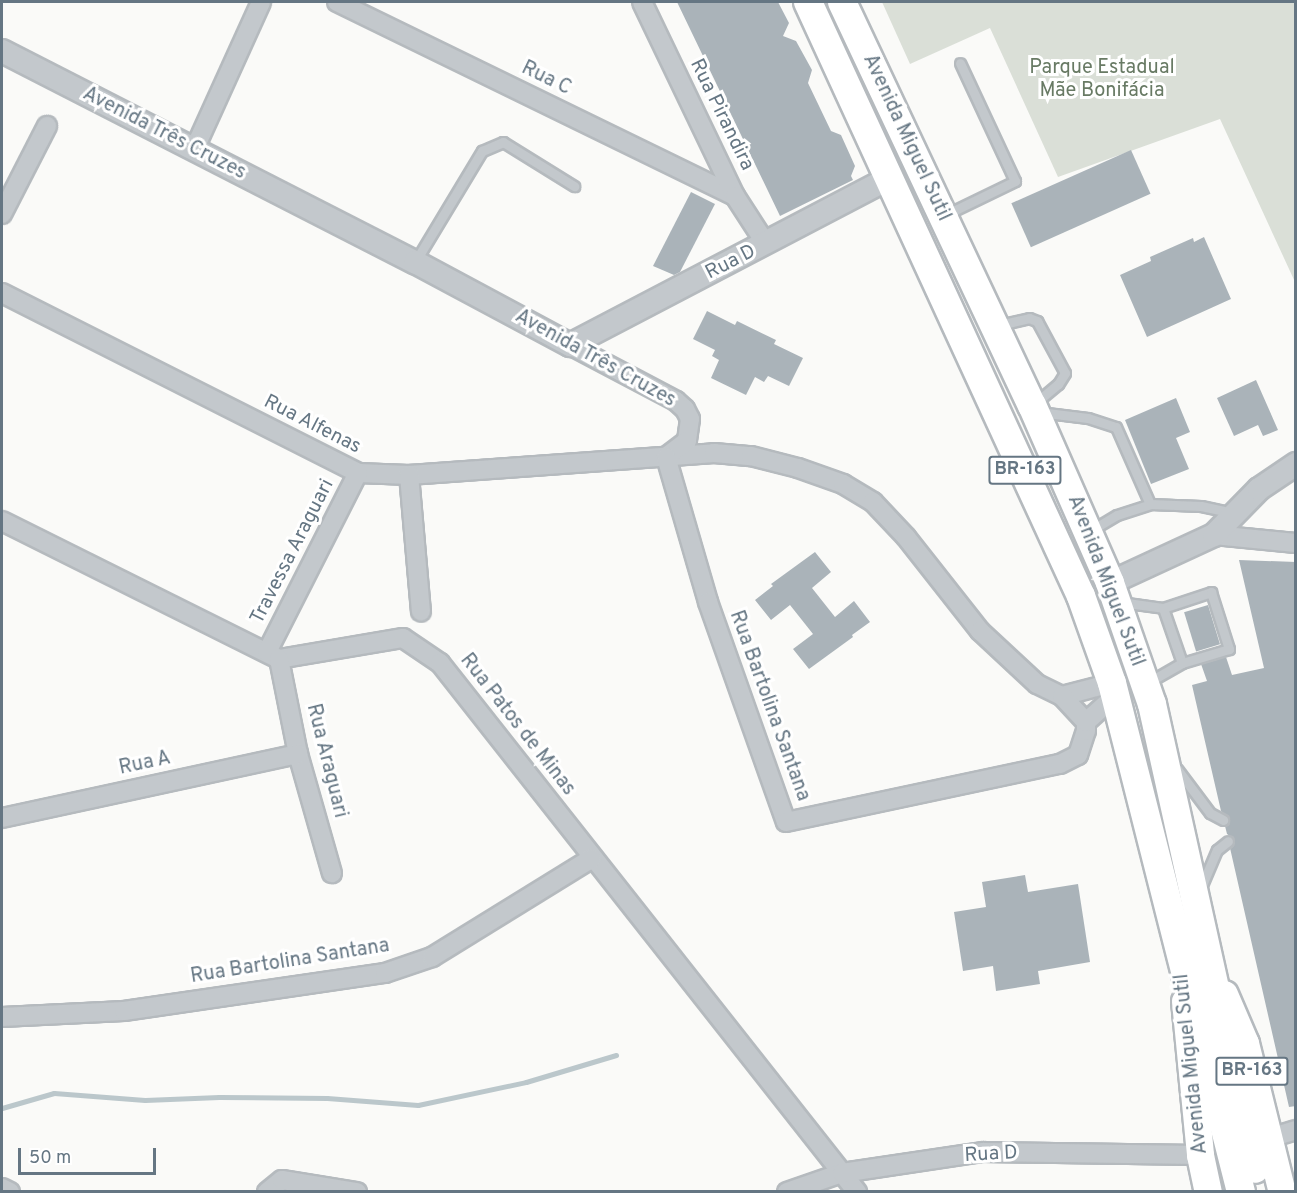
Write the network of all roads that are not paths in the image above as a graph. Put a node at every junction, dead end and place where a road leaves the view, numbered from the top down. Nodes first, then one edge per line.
1 (261, 2) edge
2 (337, 2) edge
3 (642, 2) edge
4 (808, 2) edge
5 (842, 2) edge
6 (2, 51) edge
7 (960, 63) dead end
8 (47, 126) dead end
9 (194, 150) junction
10 (891, 177) junction
11 (574, 186) dead end
12 (735, 196) junction
13 (2, 214) edge
14 (943, 216) junction
15 (766, 244) junction
16 (415, 262) junction
17 (2, 292) edge
18 (995, 326) junction
19 (570, 345) junction
20 (1034, 408) junction
21 (666, 457) junction
22 (1296, 464) edge
23 (358, 473) junction
24 (409, 475) junction
25 (1150, 504) junction
26 (1235, 513) junction
27 (2, 521) edge
28 (1088, 532) junction
29 (1214, 535) junction
30 (1296, 543) edge
31 (1113, 592) junction
32 (1162, 608) junction
33 (421, 611) dead end
34 (273, 656) junction
35 (1182, 663) junction
36 (1145, 685) junction
37 (1113, 689) junction
38 (1062, 696) junction
39 (1086, 722) junction
40 (1161, 742) junction
41 (298, 754) junction
42 (2, 818) edge
43 (1223, 820) dead end
44 (1228, 841) dead end
45 (592, 858) junction
46 (332, 873) dead end
47 (1196, 902) junction
48 (1195, 958) junction
49 (2, 1017) edge
50 (1296, 1130) edge
51 (1270, 1138) junction
52 (1200, 1155) junction
53 (842, 1173) junction
54 (2, 1188) edge
55 (10, 1191) edge
56 (267, 1191) edge
57 (357, 1191) edge
58 (787, 1191) edge
59 (857, 1191) edge
60 (1208, 1191) edge
61 (1241, 1191) edge
62 (1260, 1191) edge
63 (1281, 1191) edge

1 - 9 street
2 - 12 street, Rua C
3 - 12 street, Rua Pirandira
4 - 10 highway, Avenida Miguel Sutil / BR-163
5 - 14 highway, Avenida Miguel Sutil / BR-163
6 - 9 street, Avenida Três Cruzes
7 - 14 lane
8 - 13 street
9 - 16 street, Avenida Três Cruzes
10 - 15 street, Rua D
10 - 37 highway, Avenida Miguel Sutil / BR-163
11 - 16 lane
12 - 15 street, Rua Pirandira
14 - 18 highway, Avenida Miguel Sutil / BR-163
15 - 19 street, Rua D
16 - 19 street, Avenida Três Cruzes
17 - 23 street, Rua Alfenas
18 - 20 highway, Avenida Miguel Sutil / BR-163
18 - 20 lane
19 - 21 street, Avenida Três Cruzes
20 - 25 lane
20 - 28 highway, Avenida Miguel Sutil / BR-163
21 - 24 street, Rua Alfenas
21 - 38 street
21 - 39 street, Rua Bartolina Santana
22 - 26 street
23 - 24 street, Rua Alfenas
23 - 34 street, Travessa Araguari
24 - 33 street
25 - 26 lane
25 - 28 lane
26 - 29 street
27 - 34 street
28 - 31 highway, Avenida Miguel Sutil / BR-163
29 - 30 street
29 - 31 street
31 - 32 lane
31 - 36 highway, Avenida Miguel Sutil / BR-163
32 - 35 lane
32 - 35 lane
34 - 41 street, Rua Araguari
34 - 45 street, Rua Patos de Minas
35 - 36 lane
36 - 40 highway, Avenida Miguel Sutil / BR-163
37 - 38 street
37 - 39 street
37 - 48 highway, Avenida Miguel Sutil / BR-163
38 - 39 street
40 - 43 lane
40 - 47 highway, Avenida Miguel Sutil / BR-163
41 - 42 street, Rua A
41 - 46 street, Rua Araguari
44 - 47 lane
45 - 49 street, Rua Bartolina Santana
45 - 53 street, Rua Patos de Minas
47 - 48 highway, Avenida Miguel Sutil / BR-163
48 - 51 main road, Avenida Miguel Sutil / BR-163
48 - 52 main road, Avenida Miguel Sutil / BR-163
48 - 61 highway, BR-163
48 - 62 highway, BR-163
50 - 51 street
51 - 63 main road, Avenida Miguel Sutil / BR-163
52 - 53 street, Rua D
52 - 60 main road, Avenida Miguel Sutil / BR-163
53 - 58 street, Rua D
53 - 59 street, Rua Patos de Minas
54 - 55 street
56 - 57 street

